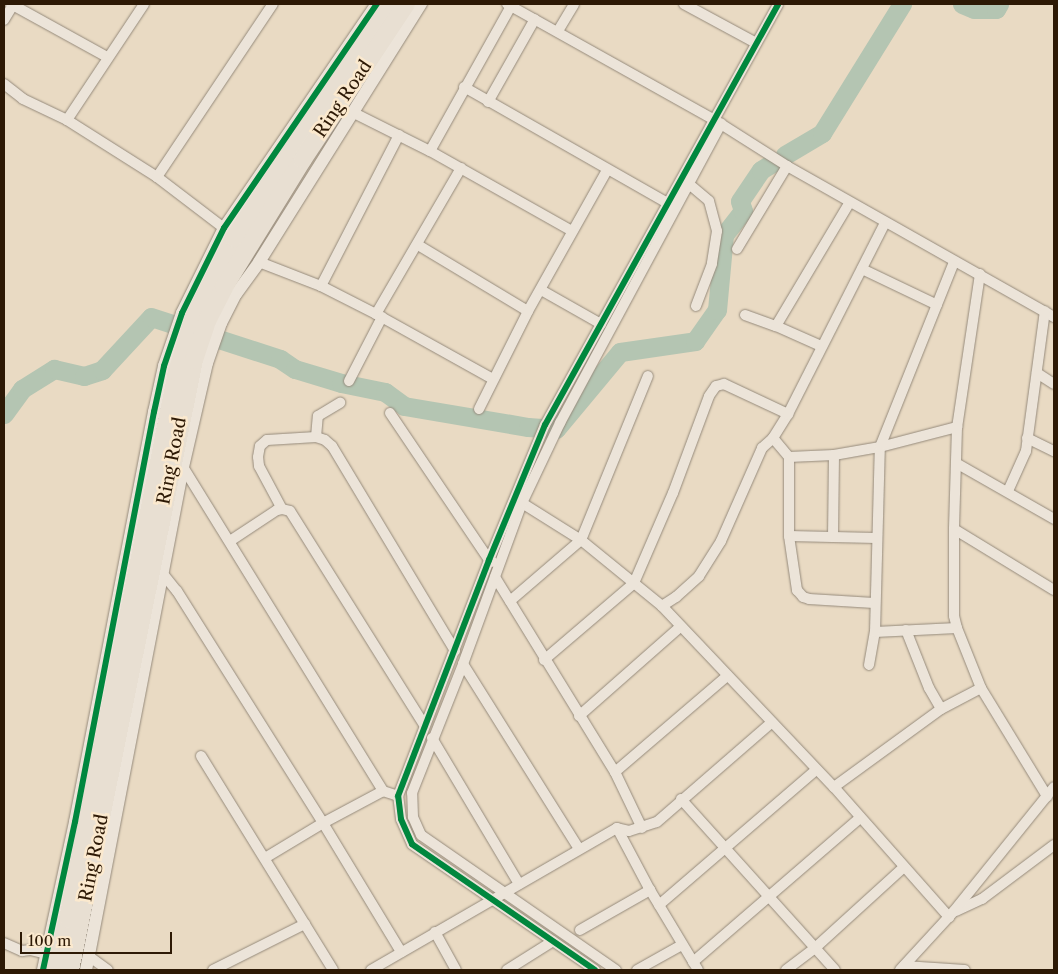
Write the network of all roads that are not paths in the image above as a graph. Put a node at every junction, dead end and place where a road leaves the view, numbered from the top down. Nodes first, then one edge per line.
1 (12, 4) edge
2 (144, 4) edge
3 (273, 4) edge
4 (377, 4) edge
5 (387, 4) edge
6 (406, 4) edge
7 (421, 4) edge
8 (574, 4) edge
9 (684, 4) edge
10 (778, 4) edge
11 (509, 5) edge
12 (700, 7) edge
13 (535, 19) junction
14 (4, 20) edge
15 (558, 31) junction
16 (756, 43) junction
17 (107, 57) junction
18 (4, 84) edge
19 (464, 87) junction
20 (488, 102) junction
21 (352, 112) junction
22 (67, 120) junction
23 (717, 121) junction
24 (399, 135) junction
25 (430, 151) junction
26 (787, 166) junction
27 (461, 168) junction
28 (607, 170) junction
29 (157, 178) junction
30 (689, 184) junction
31 (850, 202) junction
32 (667, 203) junction
33 (885, 222) junction
34 (224, 228) junction
35 (572, 231) junction
36 (418, 245) junction
37 (737, 249) dead end
38 (259, 262) junction
39 (954, 262) junction
40 (862, 269) junction
41 (980, 274) junction
42 (321, 286) junction
43 (541, 290) junction
44 (937, 304) junction
45 (696, 306) dead end
46 (528, 311) junction
47 (1050, 314) edge
48 (379, 315) junction
49 (745, 315) dead end
50 (201, 318) junction
51 (601, 324) junction
52 (776, 326) junction
53 (821, 346) junction
54 (187, 358) junction
55 (1037, 373) junction
56 (648, 376) dead end
57 (493, 379) junction
58 (349, 381) dead end
59 (1054, 384) edge
60 (340, 403) dead end
61 (479, 409) dead end
62 (390, 413) dead end
63 (788, 414) junction
64 (957, 427) junction
65 (316, 437) junction
66 (773, 438) junction
67 (1028, 438) junction
68 (880, 447) junction
69 (1054, 451) edge
70 (834, 455) junction
71 (789, 457) junction
72 (956, 464) junction
73 (183, 467) junction
74 (1008, 491) junction
75 (522, 504) junction
76 (282, 509) junction
77 (1054, 519) edge
78 (954, 529) junction
79 (789, 536) junction
80 (833, 537) junction
81 (876, 538) junction
82 (582, 540) junction
83 (230, 541) junction
84 (489, 560) junction
85 (500, 565) junction
86 (163, 574) junction
87 (495, 577) junction
88 (634, 582) junction
89 (1054, 590) edge
90 (510, 601) junction
91 (874, 603) junction
92 (662, 606) junction
93 (680, 627) junction
94 (957, 628) junction
95 (906, 630) junction
96 (875, 632) junction
97 (455, 652) junction
98 (544, 660) junction
99 (463, 664) junction
100 (869, 665) dead end
101 (728, 676) junction
102 (981, 688) junction
103 (941, 709) junction
104 (579, 716) junction
105 (771, 723) junction
106 (424, 725) junction
107 (432, 738) junction
108 (201, 756) dead end
109 (816, 770) junction
110 (615, 772) junction
111 (834, 787) junction
112 (383, 791) junction
113 (1052, 792) edge
114 (398, 796) junction
115 (682, 799) junction
116 (860, 818) junction
117 (323, 823) junction
118 (617, 828) junction
119 (642, 828) junction
120 (1054, 845) edge
121 (725, 847) junction
122 (579, 849) junction
123 (265, 858) junction
124 (903, 868) junction
125 (520, 884) junction
126 (650, 890) junction
127 (502, 894) junction
128 (770, 897) junction
129 (492, 900) junction
130 (659, 905) junction
131 (952, 914) junction
132 (305, 924) junction
133 (580, 930) dead end
134 (435, 932) junction
135 (552, 941) junction
136 (4, 944) edge
137 (682, 945) junction
138 (816, 948) junction
139 (401, 952) junction
140 (47, 954) junction
141 (90, 957) junction
142 (696, 966) edge
143 (902, 968) edge
144 (43, 970) edge
145 (55, 970) edge
146 (70, 970) edge
147 (86, 970) edge
148 (108, 970) edge
149 (213, 970) edge
150 (332, 970) edge
151 (371, 970) edge
152 (456, 970) edge
153 (507, 970) edge
154 (595, 970) edge
155 (616, 970) edge
156 (637, 970) edge
157 (786, 970) edge
158 (835, 970) edge
159 (965, 970) edge

1 - 14 street
1 - 17 street
2 - 17 street
3 - 29 street
4 - 34 street
5 - 50 highway, Ring Road
6 - 50 highway, Ring Road
7 - 21 street
8 - 15 street
9 - 12 street
10 - 16 street
11 - 13 street
11 - 19 street
12 - 16 street
13 - 15 street
13 - 20 street
15 - 23 street
16 - 23 street
17 - 22 street
18 - 22 street
19 - 20 street
19 - 25 street
20 - 28 street
21 - 24 street
21 - 38 street
22 - 29 street
23 - 26 street
23 - 30 street
23 - 32 street
24 - 25 street
24 - 42 street
25 - 27 street
26 - 31 street
26 - 37 street
27 - 35 street
27 - 36 street
28 - 32 street
28 - 35 street
29 - 34 street
30 - 45 street
30 - 75 street
31 - 33 street
31 - 52 street
32 - 51 street
33 - 39 street
33 - 40 street
34 - 50 street
35 - 43 street
36 - 46 street
36 - 48 street
38 - 42 street
38 - 50 street
39 - 41 street
39 - 44 street
40 - 44 street
40 - 53 street
41 - 47 street
41 - 64 street
42 - 48 street
43 - 46 street
43 - 51 street
44 - 68 street
46 - 57 street
47 - 55 street
48 - 57 street
48 - 58 street
49 - 52 street
50 - 54 highway, Ring Road
50 - 54 street
51 - 84 street
52 - 53 street
53 - 63 street
54 - 73 street
54 - 140 street
54 - 145 highway, Ring Road
54 - 146 highway, Ring Road
55 - 59 street
55 - 67 street
56 - 82 street
57 - 61 street
60 - 65 street
62 - 84 street
63 - 66 street
63 - 88 street
64 - 68 street
64 - 72 street
65 - 76 street
65 - 97 street
66 - 71 street
66 - 92 street
67 - 69 street
67 - 74 street
68 - 70 street
68 - 81 street
70 - 71 street
70 - 80 street
71 - 79 street
72 - 74 street
72 - 78 street
73 - 83 street
73 - 86 street
74 - 77 street
75 - 82 street
75 - 85 street
76 - 83 street
76 - 106 street
78 - 89 street
78 - 94 street
79 - 80 street
79 - 91 street
80 - 81 street
81 - 91 street
82 - 88 street
82 - 90 street
83 - 112 street
84 - 85 street
84 - 97 street
85 - 87 street
86 - 117 street
86 - 141 street
87 - 90 street
87 - 99 street
88 - 92 street
88 - 98 street
90 - 98 street
91 - 96 street
92 - 93 street
93 - 101 street
93 - 104 street
94 - 95 street
94 - 102 street
95 - 96 street
95 - 103 street
96 - 100 street
97 - 106 street
98 - 104 street
99 - 107 street
99 - 122 street
101 - 105 street
101 - 110 street
102 - 103 street
102 - 113 street
103 - 111 street
104 - 110 street
105 - 109 street
105 - 115 street
106 - 114 street
107 - 125 street
107 - 127 street
108 - 123 street
109 - 111 street
109 - 121 street
110 - 119 street
111 - 116 street
112 - 114 street
112 - 117 street
113 - 131 street
114 - 129 street
115 - 119 street
115 - 121 street
116 - 124 street
116 - 128 street
117 - 123 street
117 - 139 street
118 - 119 street
118 - 122 street
118 - 126 street
120 - 131 street
121 - 128 street
121 - 130 street
122 - 125 street
123 - 132 street
124 - 131 street
124 - 138 street
125 - 127 street
126 - 130 street
126 - 133 street
127 - 129 street
127 - 155 street
128 - 138 street
128 - 142 street
129 - 134 street
129 - 135 street
130 - 137 street
131 - 143 street
132 - 149 street
132 - 150 street
134 - 139 street
134 - 152 street
135 - 153 street
135 - 154 street
136 - 140 street
137 - 142 street
137 - 156 street
138 - 157 street
138 - 158 street
139 - 151 street
140 - 144 street
141 - 147 street
141 - 148 street
143 - 159 street

